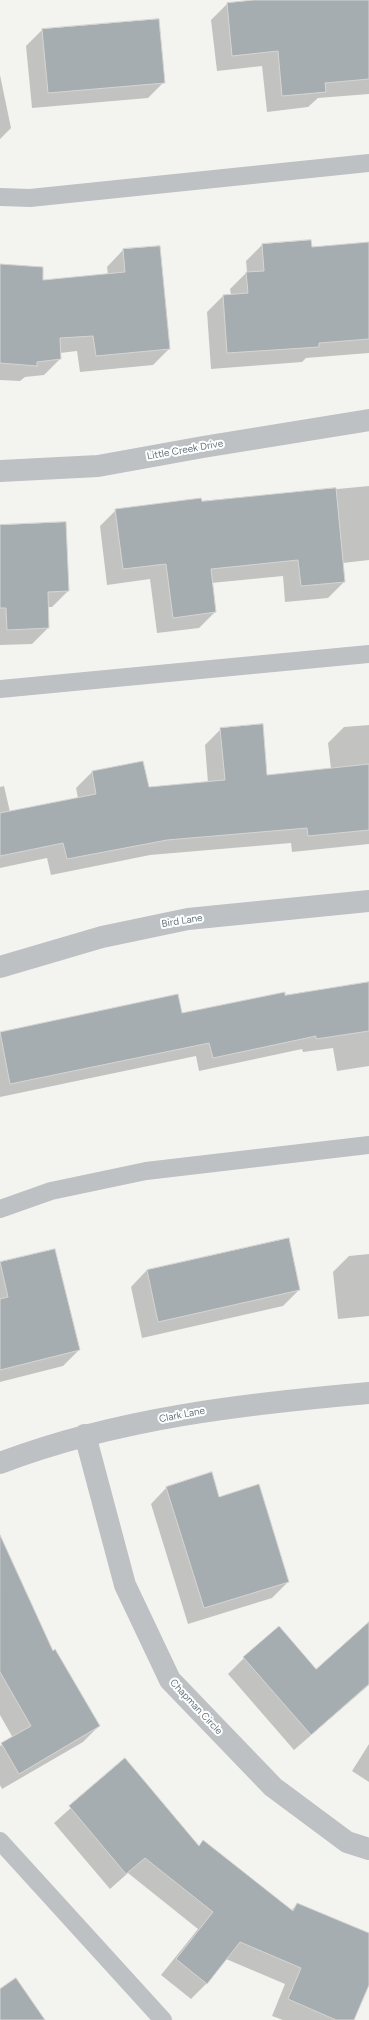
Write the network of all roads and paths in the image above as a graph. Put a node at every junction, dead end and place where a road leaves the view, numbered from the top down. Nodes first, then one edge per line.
1 (369, 163) edge
2 (0, 197) edge
3 (369, 420) edge
4 (0, 471) edge
5 (369, 654) edge
6 (0, 689) edge
7 (369, 901) edge
8 (0, 967) edge
9 (369, 1145) edge
10 (0, 1209) edge
11 (369, 1392) edge
12 (85, 1435) junction
13 (0, 1463) edge
14 (0, 1841) edge
15 (369, 1849) edge
16 (163, 2020) edge

1 - 2 lane
3 - 4 street, Little Creek Drive
5 - 6 lane
7 - 8 street, Bird Lane
9 - 10 lane
11 - 12 street, Clark Lane
12 - 13 street, Clark Lane
12 - 15 street, Chapman Circle
14 - 16 lane

